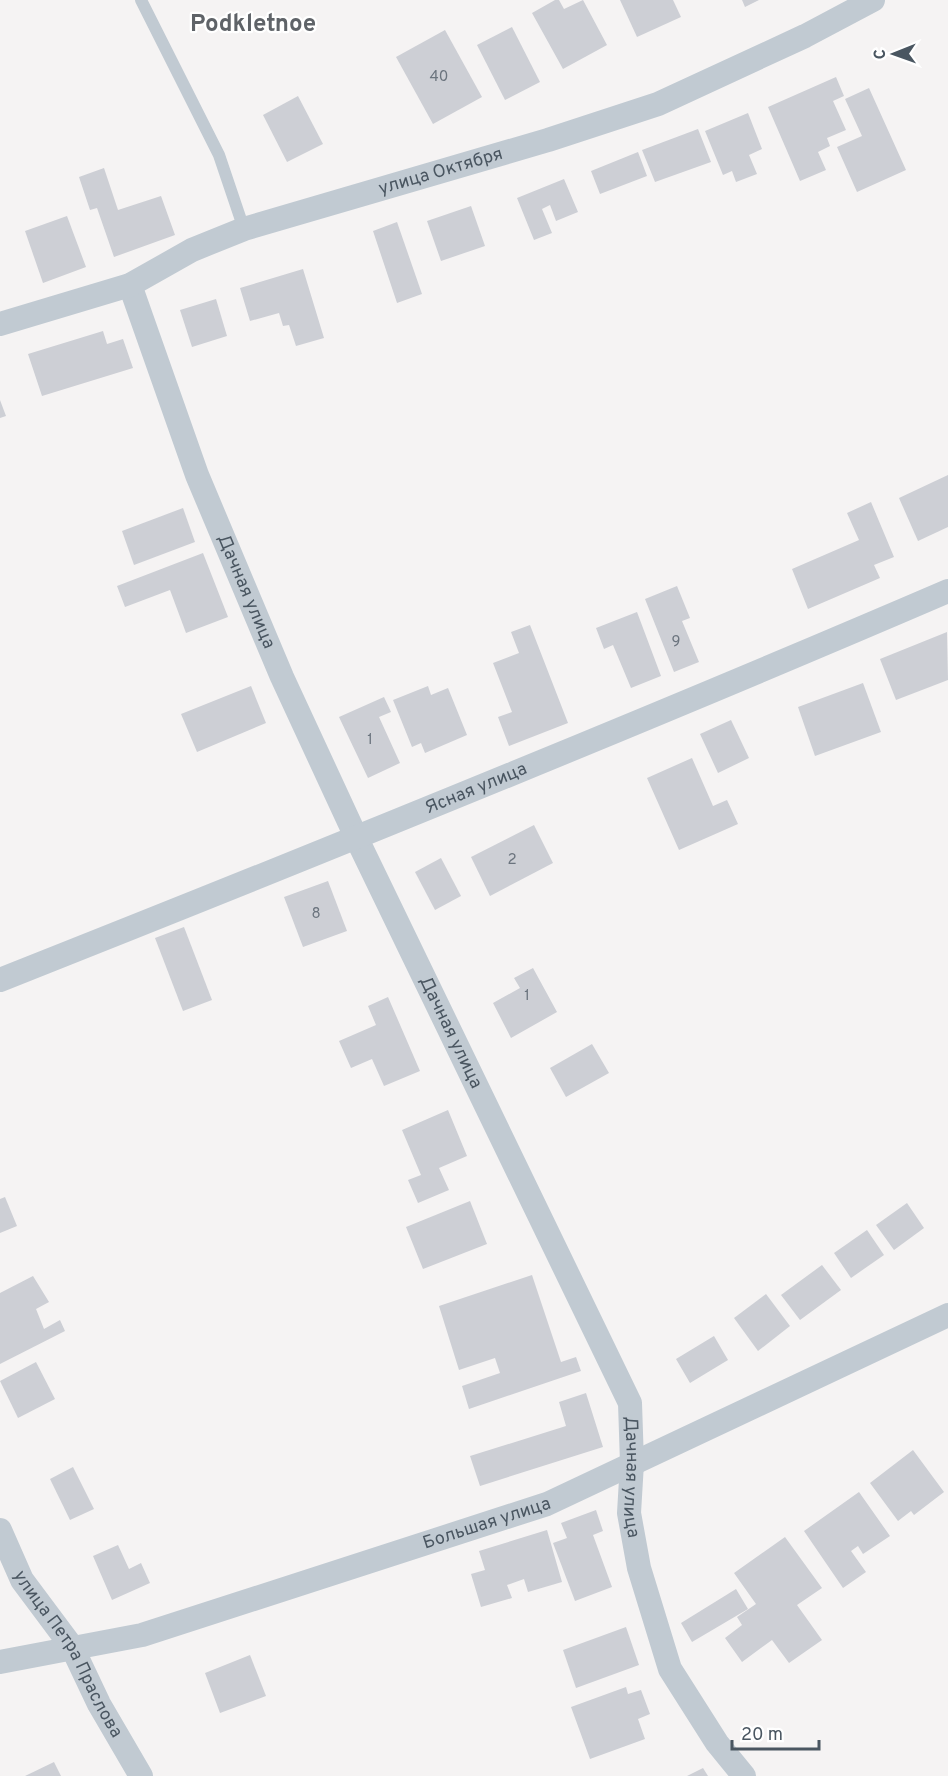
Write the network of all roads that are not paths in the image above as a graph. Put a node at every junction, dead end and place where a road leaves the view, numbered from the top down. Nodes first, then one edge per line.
1 (141, 0) edge
2 (873, 0) edge
3 (244, 229) junction
4 (130, 285) junction
5 (0, 324) edge
6 (948, 591) edge
7 (357, 839) junction
8 (0, 980) edge
9 (948, 1316) edge
10 (632, 1463) junction
11 (0, 1530) edge
12 (72, 1647) junction
13 (0, 1662) edge
14 (141, 1776) edge
15 (744, 1776) edge

1 - 3 lane
2 - 3 street, улица Октября
3 - 4 street, улица Октября
4 - 5 street, улица Октября
4 - 7 street, Дачная улица
6 - 7 street, Ясная улица
7 - 8 street, Ясная улица
7 - 10 street, Дачная улица
9 - 10 street, Большая улица
10 - 12 street, Большая улица
10 - 15 street, Дачная улица
11 - 12 street, улица Петра Праслова
12 - 13 street, Большая улица
12 - 14 street, улица Петра Праслова

